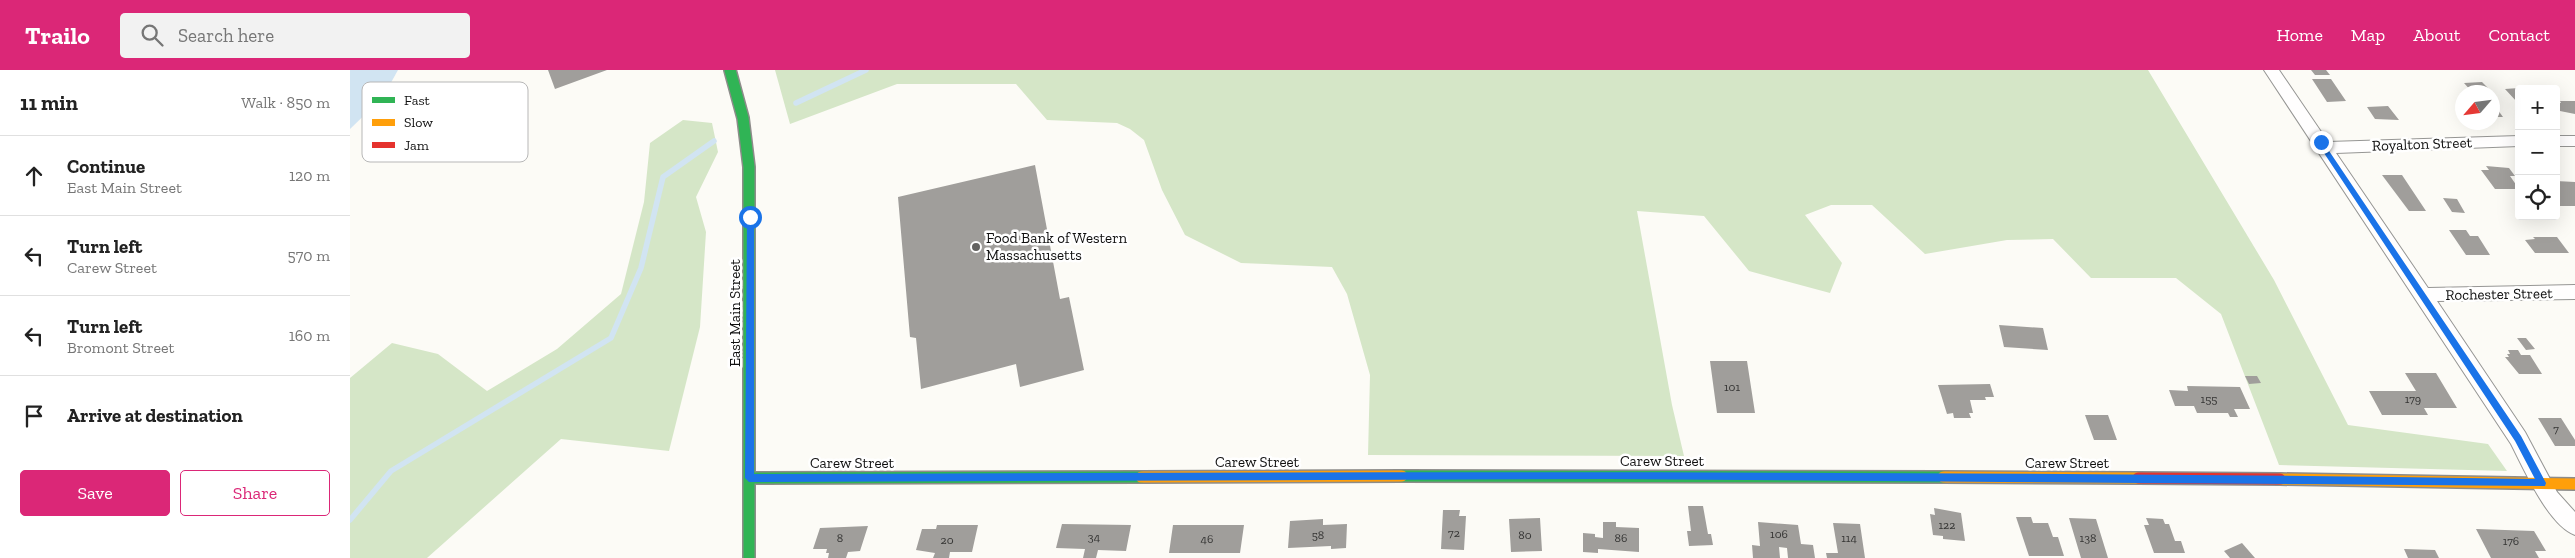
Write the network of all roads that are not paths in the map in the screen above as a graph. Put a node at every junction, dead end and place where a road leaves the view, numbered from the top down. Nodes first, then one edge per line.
1 (730, 70) edge
2 (2271, 70) edge
3 (2515, 141) edge
4 (2560, 141) edge
5 (2575, 141) edge
6 (2325, 148) junction
7 (2575, 292) edge
8 (2424, 295) junction
9 (749, 478) junction
10 (2541, 483) junction
11 (2575, 484) edge
12 (2575, 526) edge
13 (749, 558) edge

1 - 9 street, East Main Street
2 - 6 street
3 - 6 street, Royalton Street
4 - 5 street
6 - 8 street
7 - 8 street, Rochester Street
8 - 10 street
9 - 10 street, Carew Street
9 - 13 street, East Main Street
10 - 11 street, Carew Street
10 - 12 street

